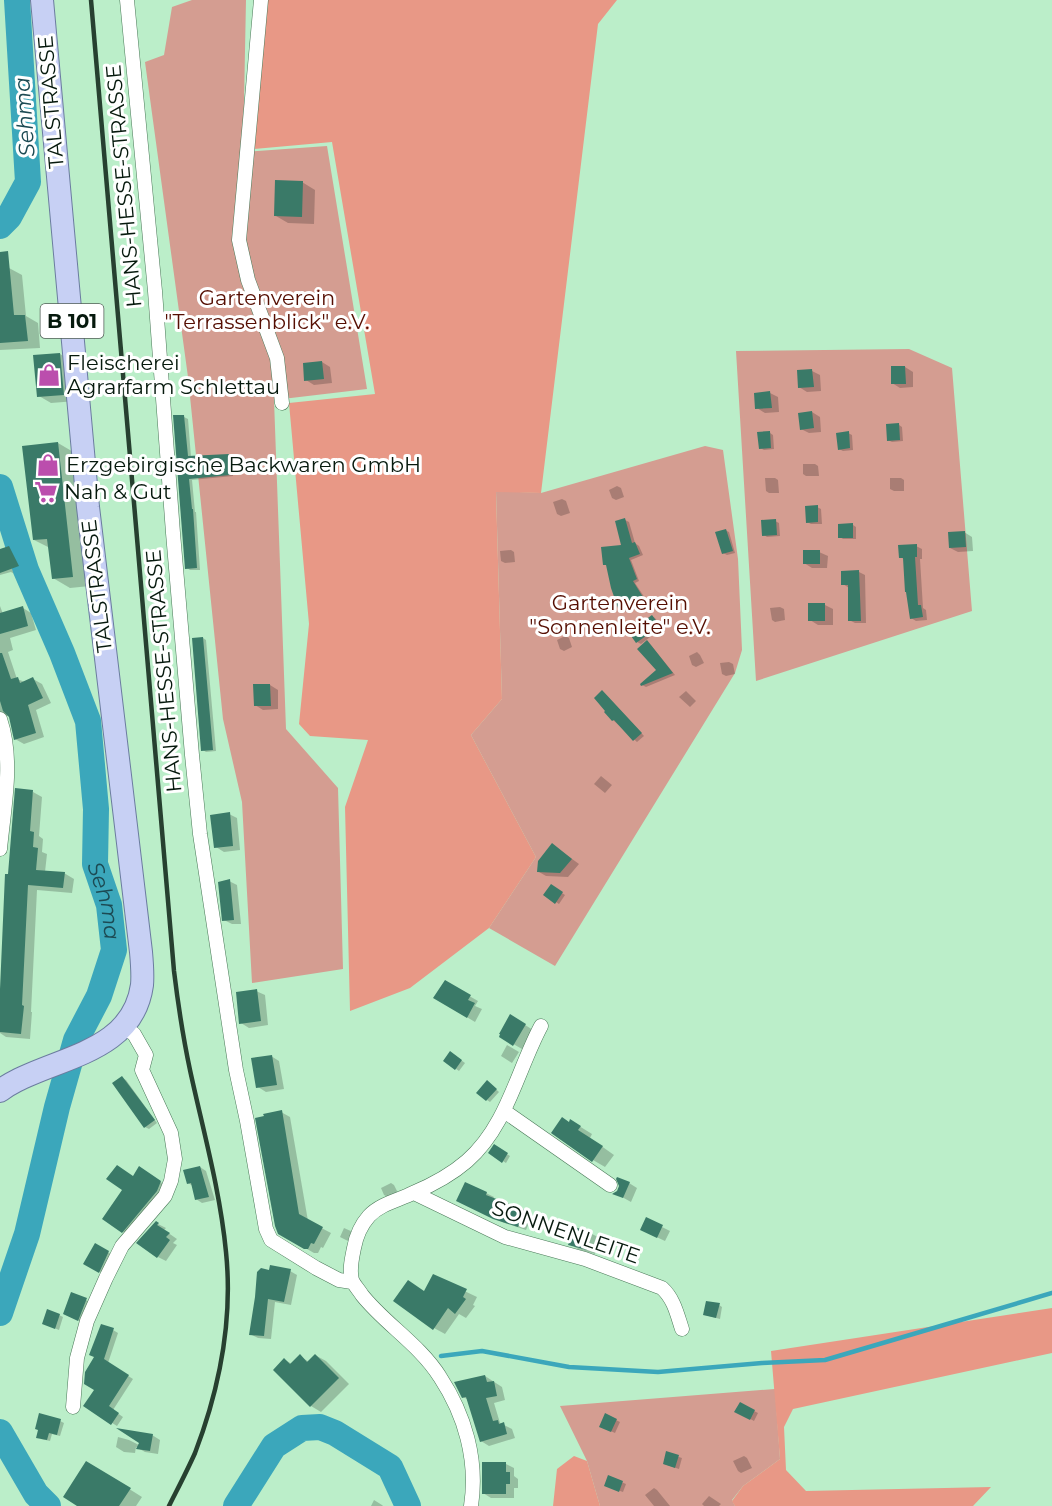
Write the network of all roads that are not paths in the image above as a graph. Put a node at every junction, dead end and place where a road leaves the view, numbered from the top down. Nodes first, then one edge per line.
1 (42, 0) edge
2 (127, 0) edge
3 (261, 0) edge
4 (282, 403) dead end
5 (0, 719) edge
6 (0, 849) edge
7 (541, 1026) dead end
8 (123, 1027) junction
9 (0, 1091) edge
10 (504, 1111) junction
11 (610, 1185) dead end
12 (414, 1193) junction
13 (352, 1282) junction
14 (682, 1329) dead end
15 (73, 1407) dead end
16 (471, 1506) edge

1 - 8 main road, TALSTRASSE / B 101
2 - 13 street, HANS-HESSE-STRASSE
3 - 4 street
5 - 6 street
7 - 10 street
8 - 9 main road, TALSTRASSE / B 101
8 - 15 street
10 - 11 street
10 - 12 street
12 - 13 street
12 - 14 street, SONNENLEITE
13 - 16 street

